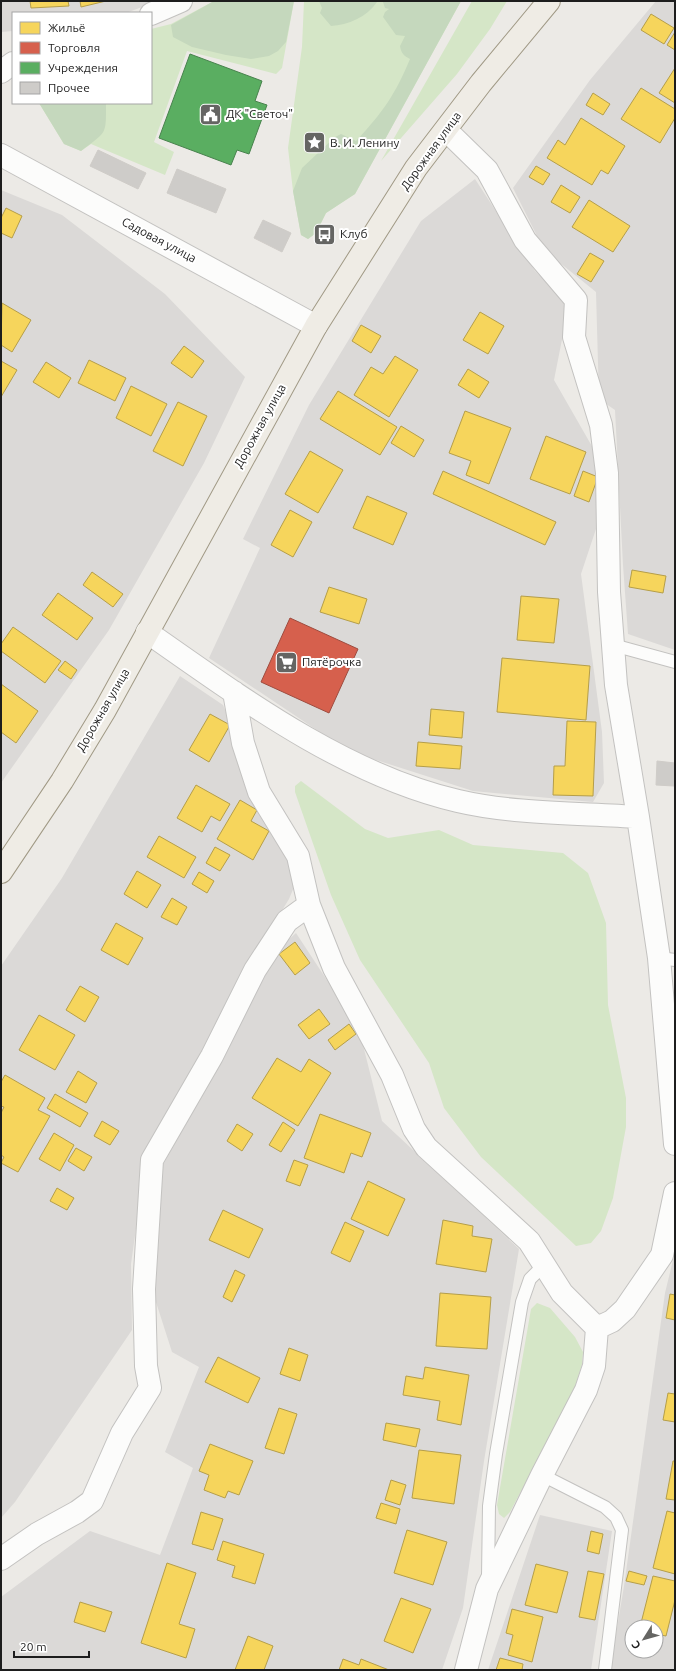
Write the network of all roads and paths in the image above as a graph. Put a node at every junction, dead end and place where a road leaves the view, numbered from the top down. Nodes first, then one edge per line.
1 (181, 1) edge
2 (549, 1) edge
3 (152, 14) edge
4 (12, 64) edge
5 (1, 72) edge
6 (446, 130) junction
7 (1, 155) edge
8 (316, 326) junction
9 (146, 632) junction
10 (613, 645) junction
11 (675, 662) edge
12 (234, 692) junction
13 (638, 818) junction
14 (1, 872) edge
15 (309, 905) junction
16 (667, 959) edge
17 (675, 1144) edge
18 (675, 1193) edge
19 (544, 1265) junction
20 (597, 1328) junction
21 (542, 1475) junction
22 (1, 1559) edge
23 (487, 1588) junction
24 (466, 1670) edge
25 (605, 1670) edge

1 - 3 street
2 - 6 main road, Дорожная улица
4 - 5 street
6 - 8 main road, Дорожная улица
6 - 10 street
7 - 8 street, Садовая улица
8 - 9 main road, Дорожная улица
9 - 12 street
9 - 14 main road, Дорожная улица
10 - 11 lane
10 - 13 street
12 - 13 street
12 - 15 street
13 - 16 street
15 - 19 street
15 - 22 street
16 - 17 street
18 - 20 street
19 - 20 street
19 - 23 lane
20 - 21 street
21 - 23 street
21 - 25 lane
23 - 24 street

